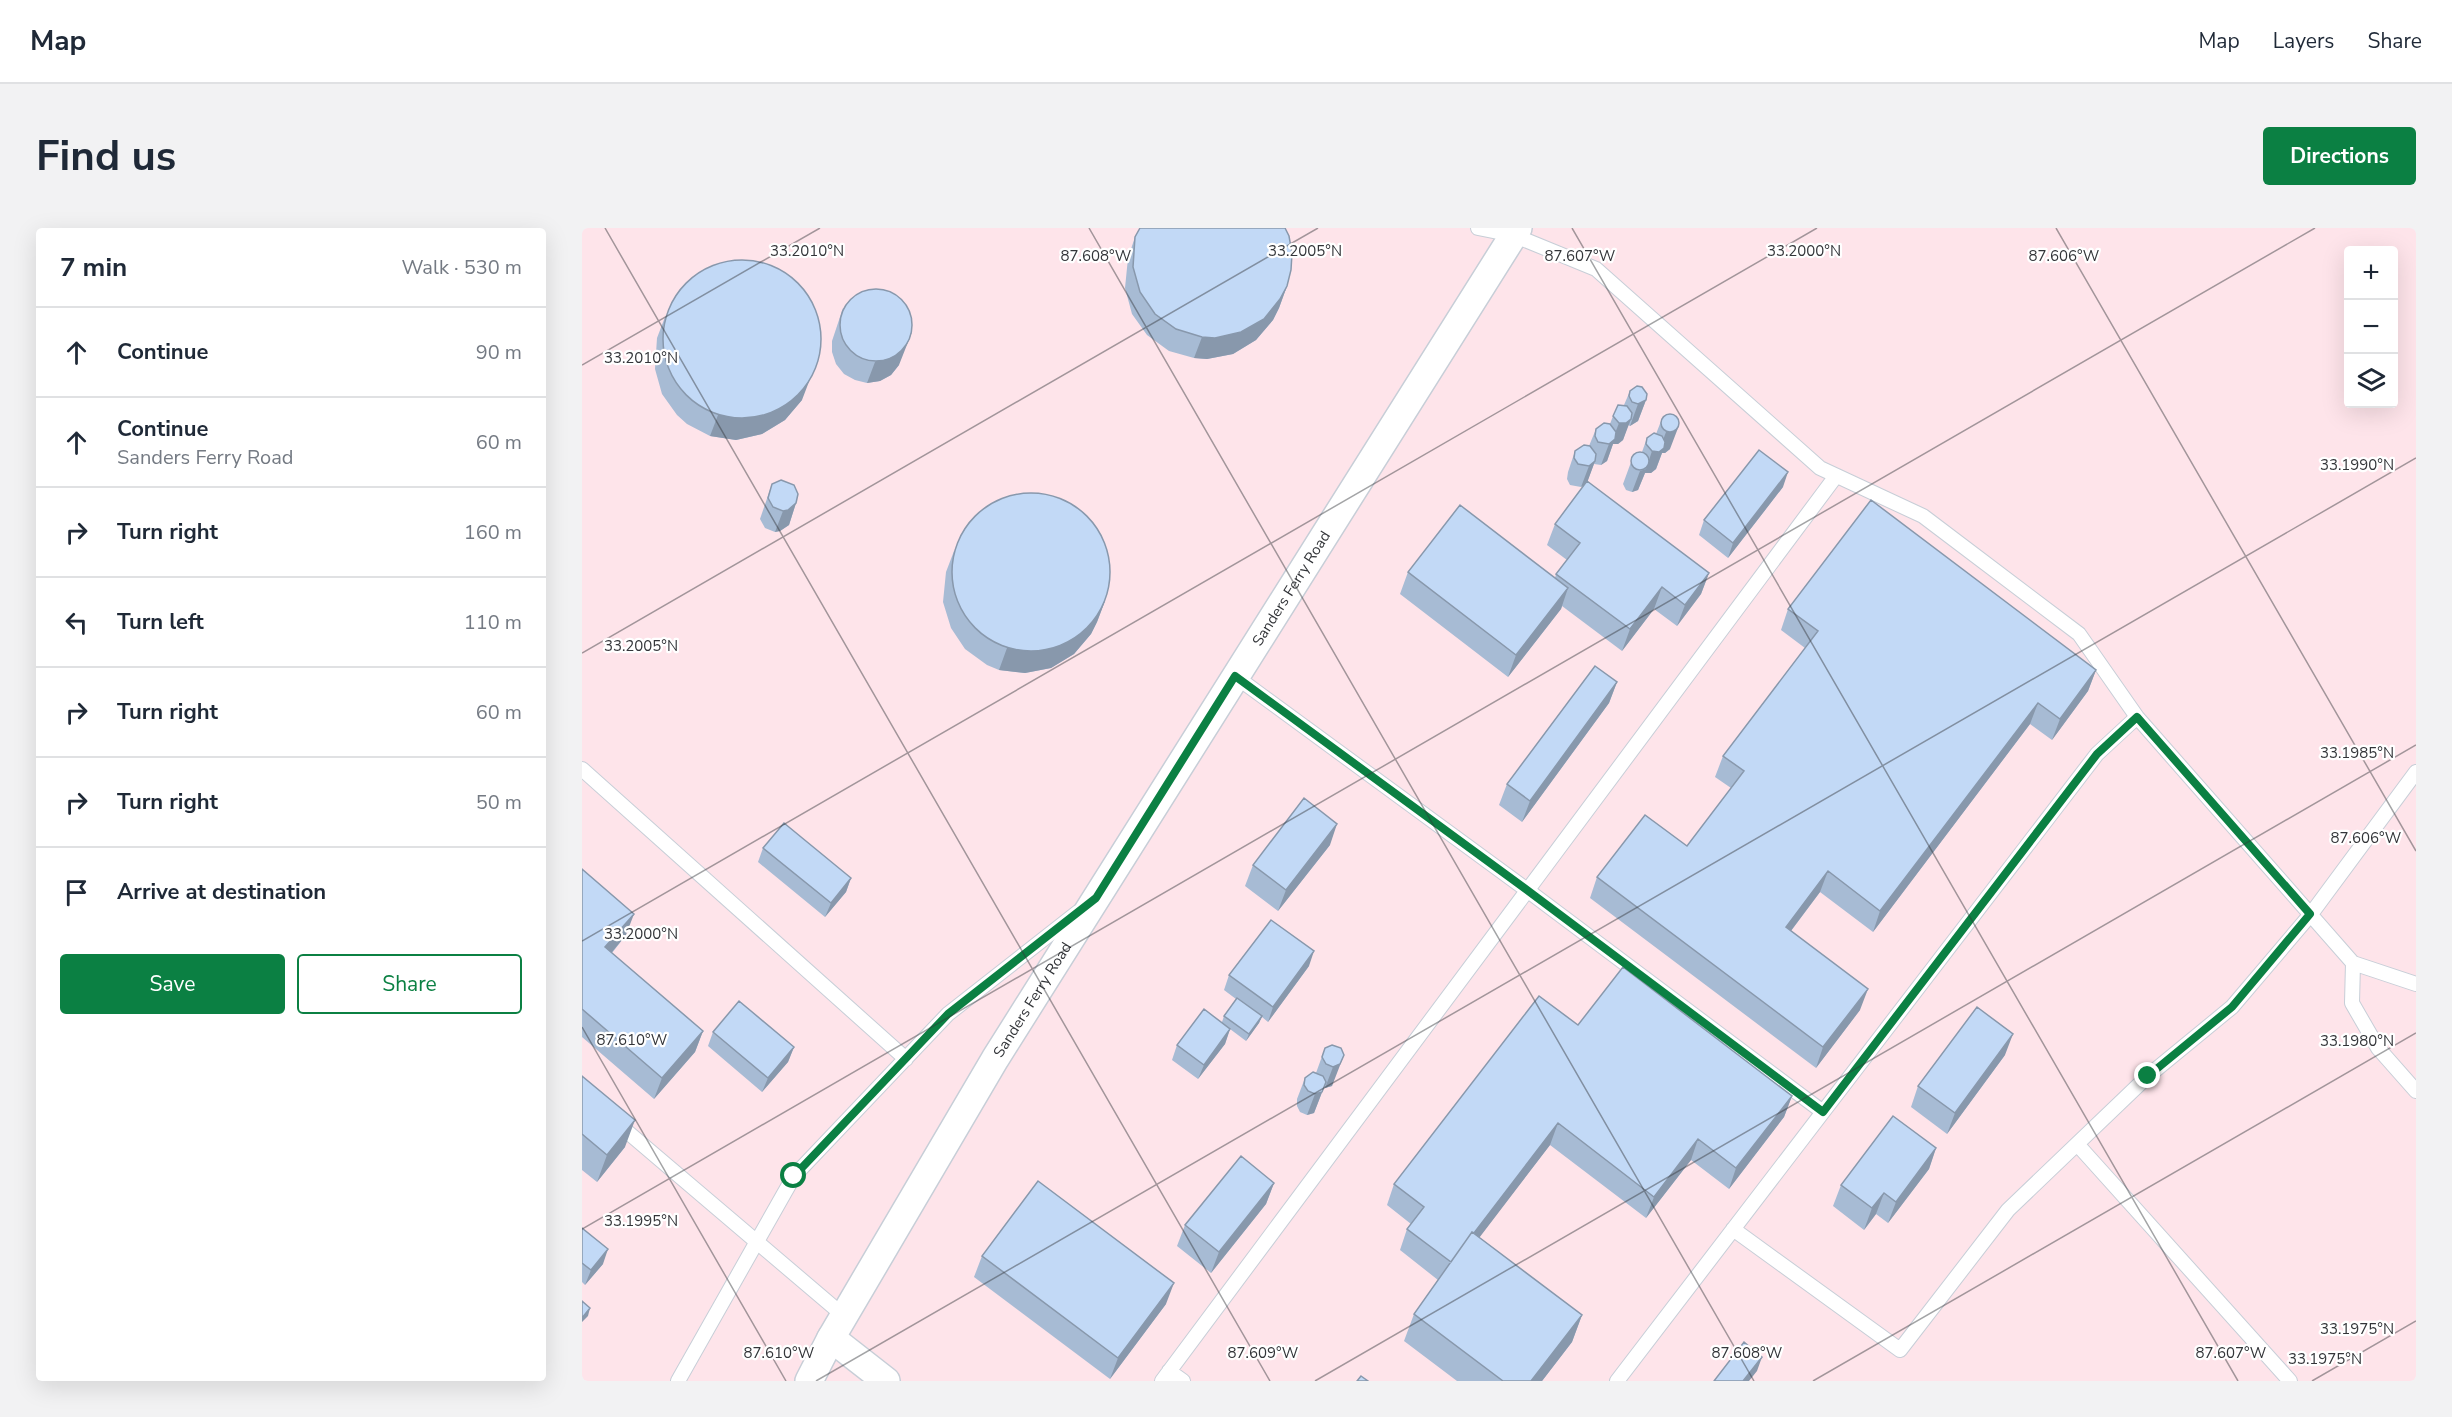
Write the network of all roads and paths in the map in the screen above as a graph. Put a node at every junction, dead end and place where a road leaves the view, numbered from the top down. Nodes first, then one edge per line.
1 (1478, 228) edge
2 (1515, 232) edge
3 (1836, 476) junction
4 (1235, 676) junction
5 (2137, 717) junction
6 (582, 769) edge
7 (2416, 772) edge
8 (1527, 890) junction
9 (1096, 898) junction
10 (2310, 914) junction
11 (2353, 963) junction
12 (2416, 984) edge
13 (906, 1059) junction
14 (2416, 1091) edge
15 (1823, 1112) junction
16 (608, 1115) edge
17 (2077, 1144) junction
18 (1734, 1228) junction
19 (757, 1240) junction
20 (837, 1327) junction
21 (1166, 1376) edge
22 (678, 1381) edge
23 (809, 1381) edge
24 (886, 1381) edge
25 (1183, 1381) edge
26 (1617, 1381) edge
27 (2290, 1381) edge

1 - 2 lane
2 - 3 lane
2 - 4 street, Sanders Ferry Road
3 - 5 lane
3 - 8 lane
4 - 8 lane
4 - 9 street, Sanders Ferry Road
5 - 10 lane
5 - 15 lane
6 - 13 lane
7 - 10 lane
8 - 15 lane
8 - 21 lane
9 - 13 lane
9 - 20 street, Sanders Ferry Road
10 - 11 lane
10 - 17 lane
11 - 12 lane
11 - 14 lane
13 - 19 lane
15 - 18 lane
16 - 19 lane
17 - 18 lane
17 - 27 lane
18 - 26 lane
19 - 20 lane
19 - 22 lane
20 - 23 street, Sanders Ferry Road
20 - 24 street
21 - 25 lane

